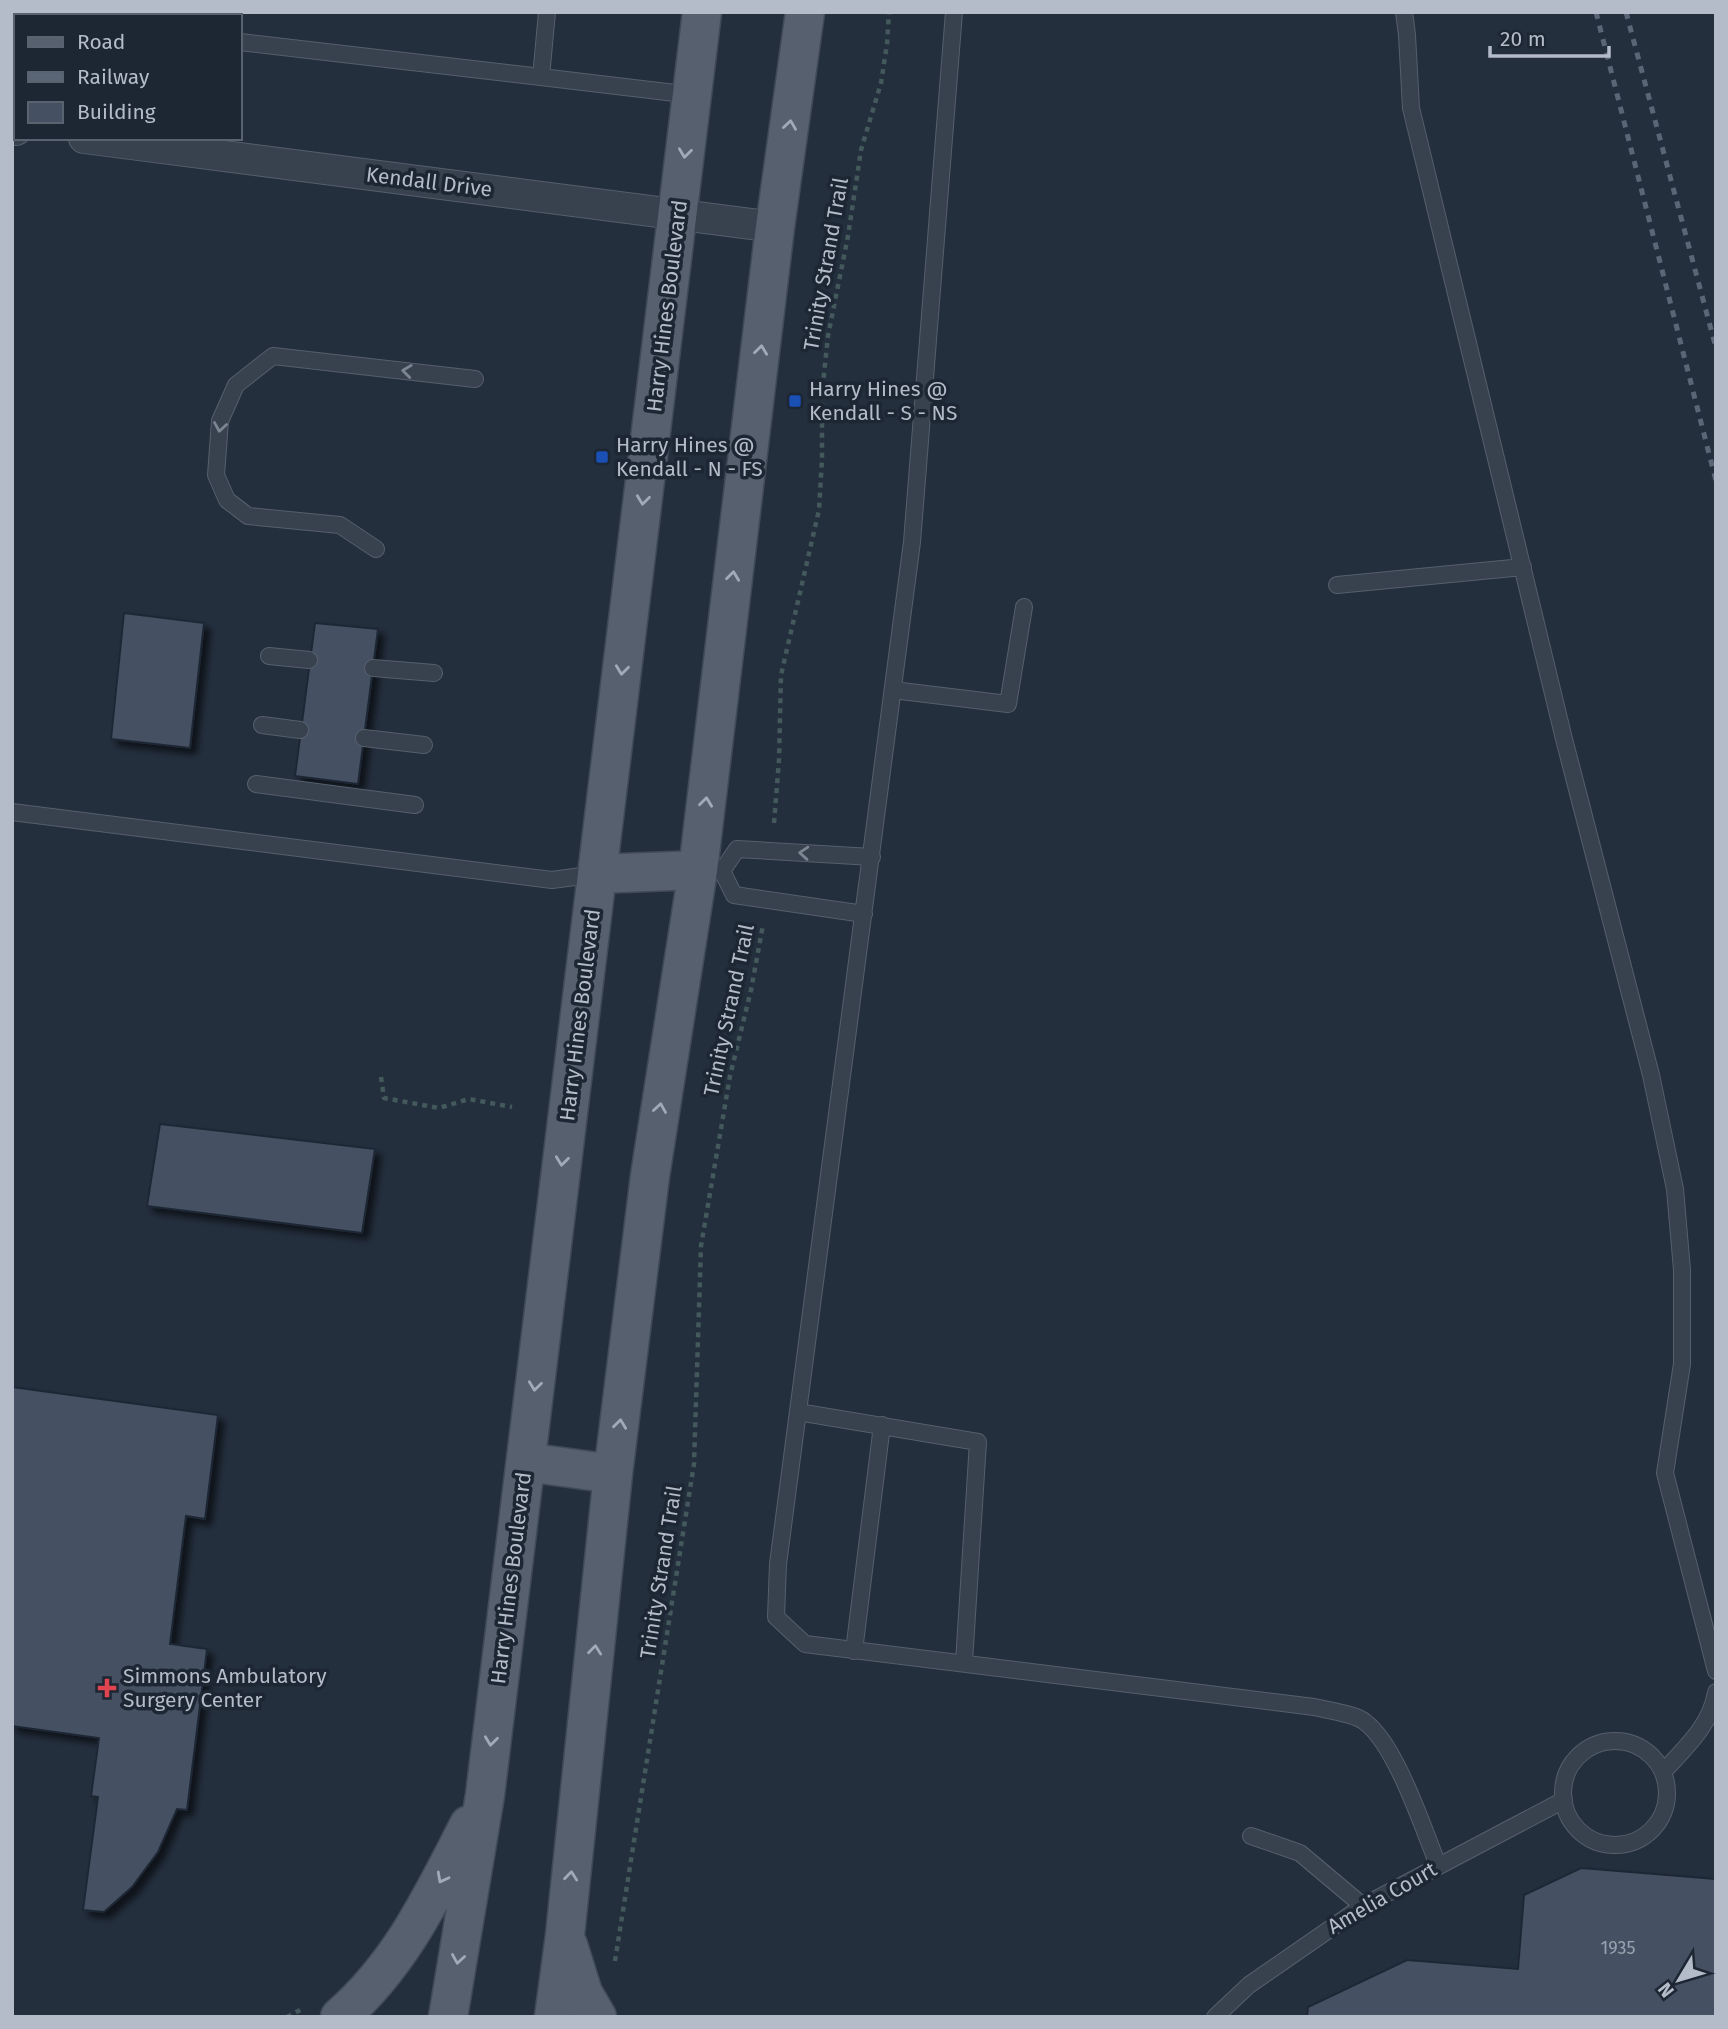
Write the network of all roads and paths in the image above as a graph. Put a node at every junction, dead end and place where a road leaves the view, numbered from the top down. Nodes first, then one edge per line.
1 (547, 12) edge
2 (702, 12) edge
3 (805, 12) edge
4 (889, 12) edge
5 (954, 12) edge
6 (1404, 12) edge
7 (242, 42) edge
8 (541, 77) junction
9 (692, 95) junction
10 (100, 140) edge
11 (678, 214) junction
12 (775, 227) junction
13 (475, 379) dead end
14 (376, 549) dead end
15 (1523, 568) junction
16 (1337, 585) dead end
17 (1024, 607) dead end
18 (268, 656) dead end
19 (309, 660) dead end
20 (373, 668) dead end
21 (434, 673) dead end
22 (893, 690) junction
23 (262, 725) dead end
24 (300, 730) dead end
25 (364, 738) dead end
26 (424, 744) dead end
27 (256, 784) dead end
28 (415, 805) dead end
29 (12, 812) edge
30 (771, 850) junction
31 (872, 857) junction
32 (710, 870) junction
33 (597, 874) junction
34 (767, 902) junction
35 (864, 914) junction
36 (381, 1077) dead end
37 (512, 1107) dead end
38 (798, 1412) junction
39 (882, 1426) junction
40 (526, 1462) junction
41 (613, 1474) junction
42 (855, 1651) junction
43 (964, 1662) junction
44 (1716, 1671) edge
45 (1716, 1692) edge
46 (1663, 1772) junction
47 (485, 1795) junction
48 (1564, 1800) junction
49 (1251, 1836) dead end
50 (1438, 1866) junction
51 (1363, 1906) junction
52 (565, 1935) junction
53 (615, 1966) dead end
54 (301, 2009) dead end
55 (288, 2017) edge
56 (340, 2017) edge
57 (449, 2017) edge
58 (554, 2017) edge
59 (597, 2017) edge
60 (1215, 2017) edge

1 - 8 lane
2 - 9 main road, Harry Hines Boulevard
12 -> 3 main road
4 - 30 path, Trinity Strand Trail
5 - 22 lane
6 - 15 lane
7 - 8 lane
8 - 9 lane
9 -> 11 main road, Harry Hines Boulevard
10 - 11 street, Kendall Drive
11 - 12 street, Kendall Drive
11 -> 33 main road, Harry Hines Boulevard
32 -> 12 main road
13 -> 14 lane
15 - 16 lane
15 - 44 lane
17 - 22 lane
18 - 19 lane
20 - 21 lane
22 - 31 lane
23 - 24 lane
25 - 26 lane
27 - 28 lane
29 - 33 lane
31 -> 30 lane
30 - 32 lane
31 - 35 lane
32 - 33 main road
32 - 34 lane
41 -> 32 main road
33 -> 40 main road, Harry Hines Boulevard
34 - 35 lane
34 - 53 path, Trinity Strand Trail
35 - 38 lane
36 - 37 path
38 - 39 lane
38 - 42 lane
39 - 42 lane
39 - 43 lane
40 - 41 main road
40 -> 47 main road, Harry Hines Boulevard
52 -> 41 main road
42 - 43 lane
43 - 50 lane
45 - 46 lane
46 - 48 lane
46 - 48 lane
47 -> 56 main road
47 -> 57 main road, Harry Hines Boulevard
48 - 50 lane, Amelia Court
49 - 51 lane
50 - 51 lane, Amelia Court
51 - 60 lane, Amelia Court
52 - 58 main road
52 - 59 main road
54 - 55 path

